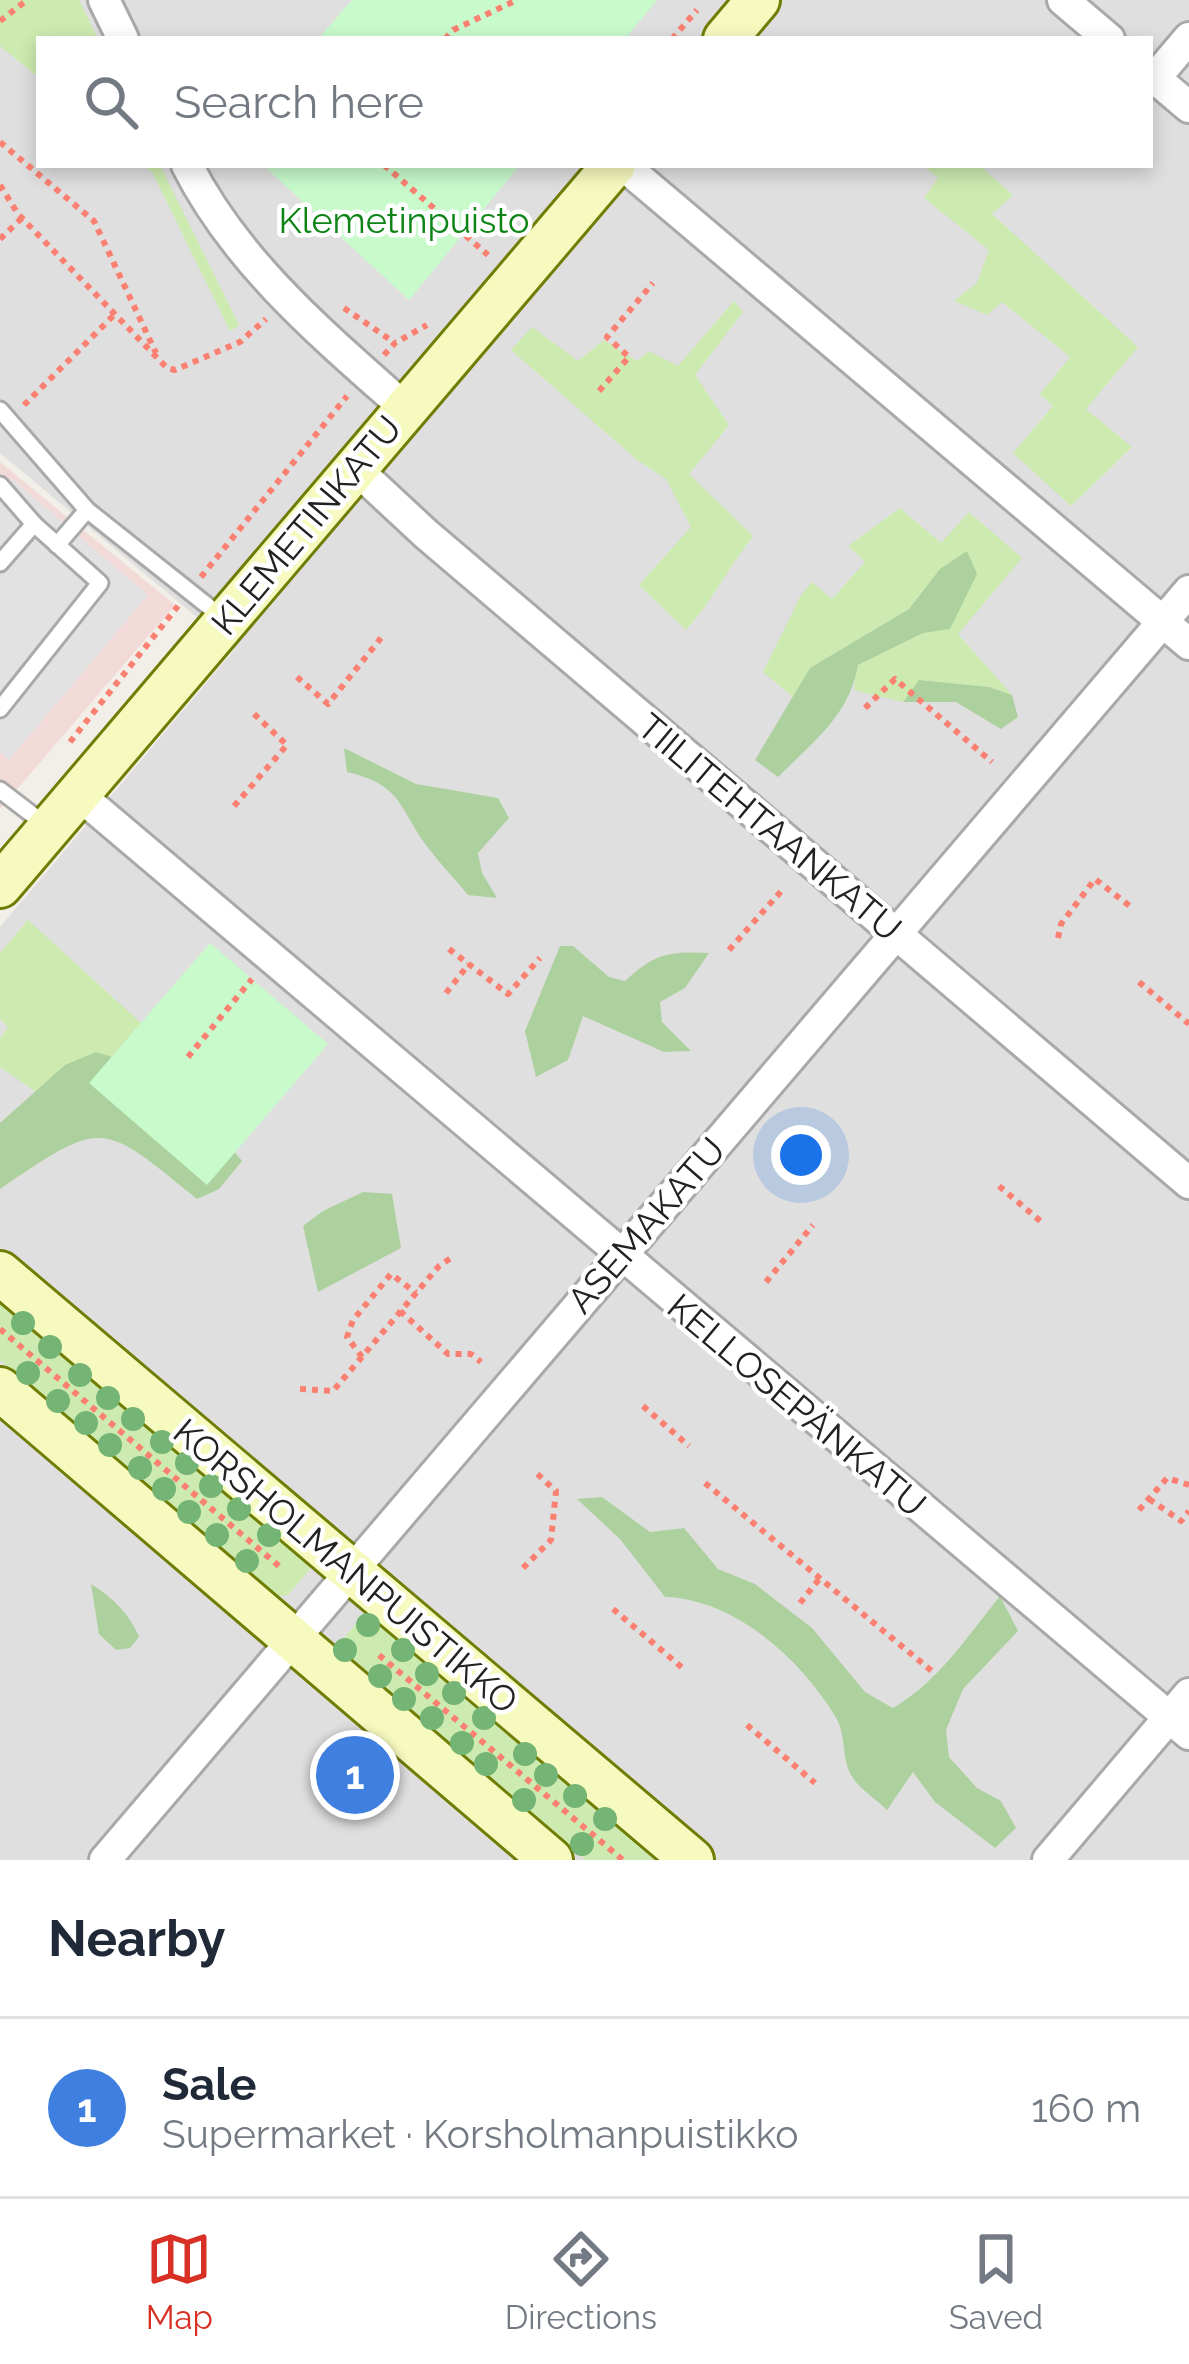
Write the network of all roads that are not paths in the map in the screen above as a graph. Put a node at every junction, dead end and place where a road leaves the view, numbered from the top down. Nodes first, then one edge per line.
1 (104, 0) edge
2 (758, 0) edge
3 (1063, 0) edge
4 (122, 36) edge
5 (728, 36) edge
6 (1105, 36) edge
7 (1189, 38) edge
8 (1153, 75) edge
9 (1153, 77) edge
10 (1189, 107) edge
11 (189, 168) edge
12 (611, 168) edge
13 (627, 168) edge
14 (405, 408) junction
15 (5, 415) edge
16 (355, 467) junction
17 (0, 485) edge
18 (87, 510) junction
19 (34, 524) junction
20 (57, 545) junction
21 (0, 563) edge
22 (1189, 592) edge
23 (226, 620) junction
24 (1163, 622) junction
25 (1189, 644) edge
26 (0, 709) edge
27 (0, 790) edge
28 (78, 794) junction
29 (50, 828) junction
30 (0, 886) edge
31 (897, 935) junction
32 (1189, 1183) edge
33 (619, 1255) junction
34 (0, 1273) edge
35 (0, 1389) edge
36 (352, 1572) junction
37 (293, 1640) junction
38 (1182, 1715) edge
39 (105, 1860) edge
40 (551, 1860) edge
41 (692, 1860) edge
42 (1048, 1860) edge

1 - 4 street
2 - 5 main road
3 - 6 street
7 - 8 street
9 - 10 street
11 - 14 street
12 - 14 main road, KLEMETINKATU
13 - 24 street
14 - 16 main road, KLEMETINKATU
15 - 18 lane
16 - 23 main road, KLEMETINKATU
16 - 31 street, TIILITEHTAANKATU
17 - 19 lane
18 - 20 lane
18 - 23 lane
19 - 20 lane
19 - 21 lane
20 - 26 lane
22 - 24 street, ASEMAKATU
23 - 28 main road, KLEMETINKATU
24 - 25 street
24 - 31 street, ASEMAKATU
27 - 29 lane
28 - 29 main road, KLEMETINKATU
28 - 33 street, KELLOSEPÄNKATU
29 - 30 main road, KLEMETINKATU
31 - 32 street, TIILITEHTAANKATU
31 - 33 street, ASEMAKATU
33 - 36 street, ASEMAKATU
33 - 38 street, KELLOSEPÄNKATU
34 - 36 main road, KORSHOLMANPUISTIKKO
35 - 37 main road
36 - 37 street, ASEMAKATU
36 - 41 main road, KORSHOLMANPUISTIKKO
37 - 39 street, ASEMAKATU
37 - 40 main road
38 - 42 street

